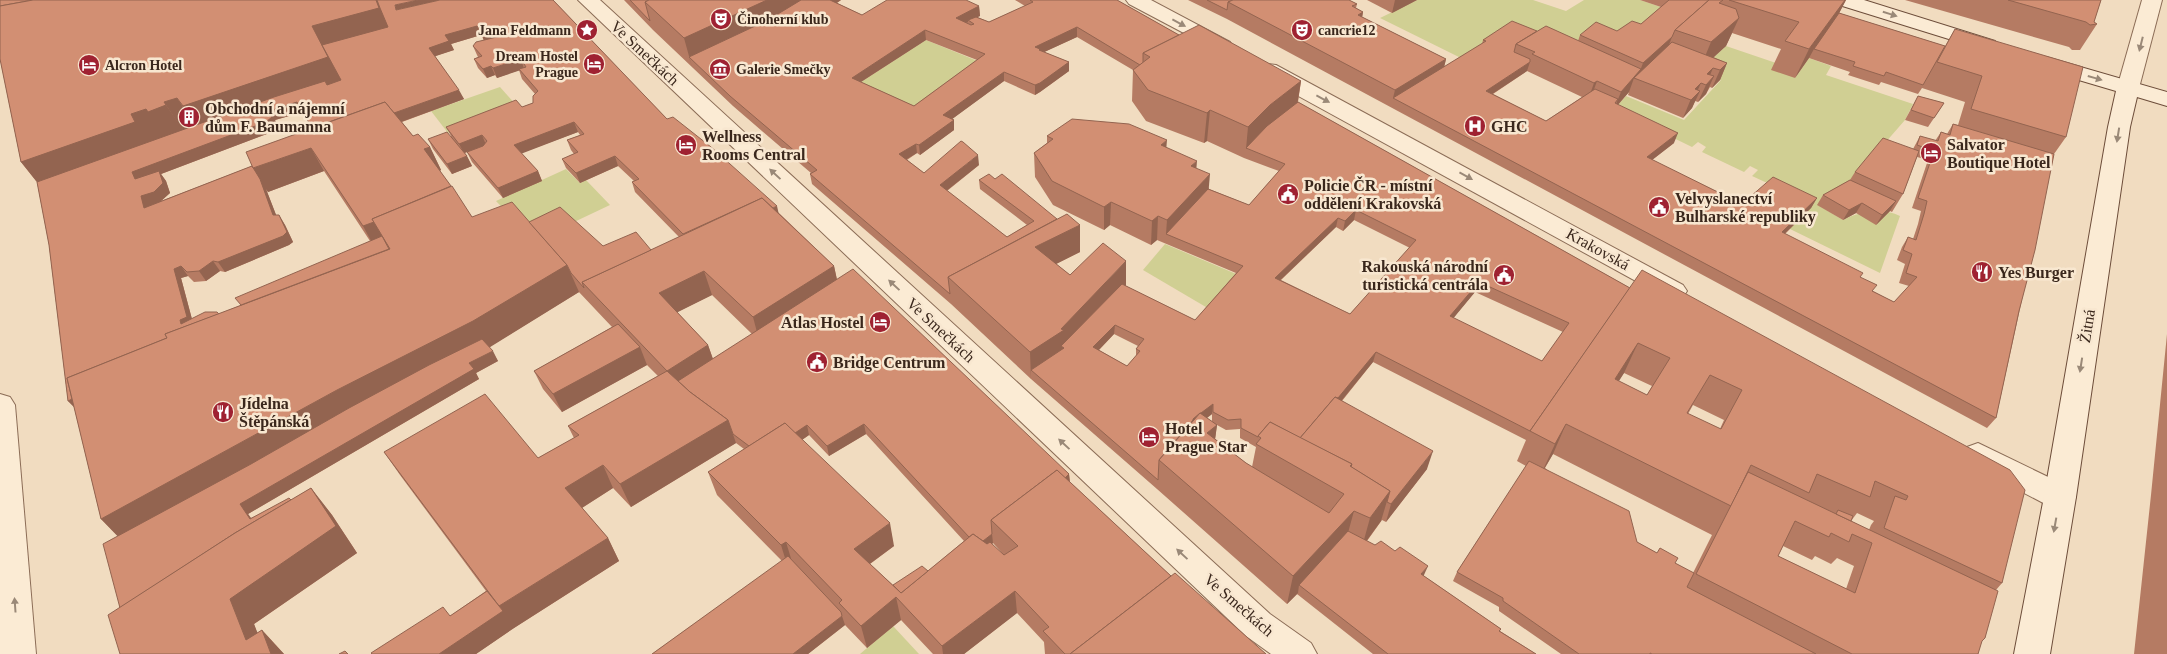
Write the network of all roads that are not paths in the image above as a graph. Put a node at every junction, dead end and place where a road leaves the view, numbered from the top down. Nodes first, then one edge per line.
1 (588, 0) edge
2 (1136, 0) edge
3 (1843, 0) edge
4 (2152, 0) edge
5 (2002, 50) edge
6 (2030, 58) edge
7 (2128, 88) junction
8 (2167, 99) edge
9 (1691, 301) edge
10 (0, 405) edge
11 (1958, 445) edge
12 (2060, 497) junction
13 (18, 654) edge
14 (1299, 654) edge
15 (2032, 654) edge

14 -> 1 street, Ve Smečkách
2 -> 9 street, Krakovská
3 -> 5 street
4 -> 7 street, Žitná
6 -> 7 street
7 - 8 street
7 -> 12 street, Žitná
13 -> 10 street
11 - 12 street
12 -> 15 street, Žitná

